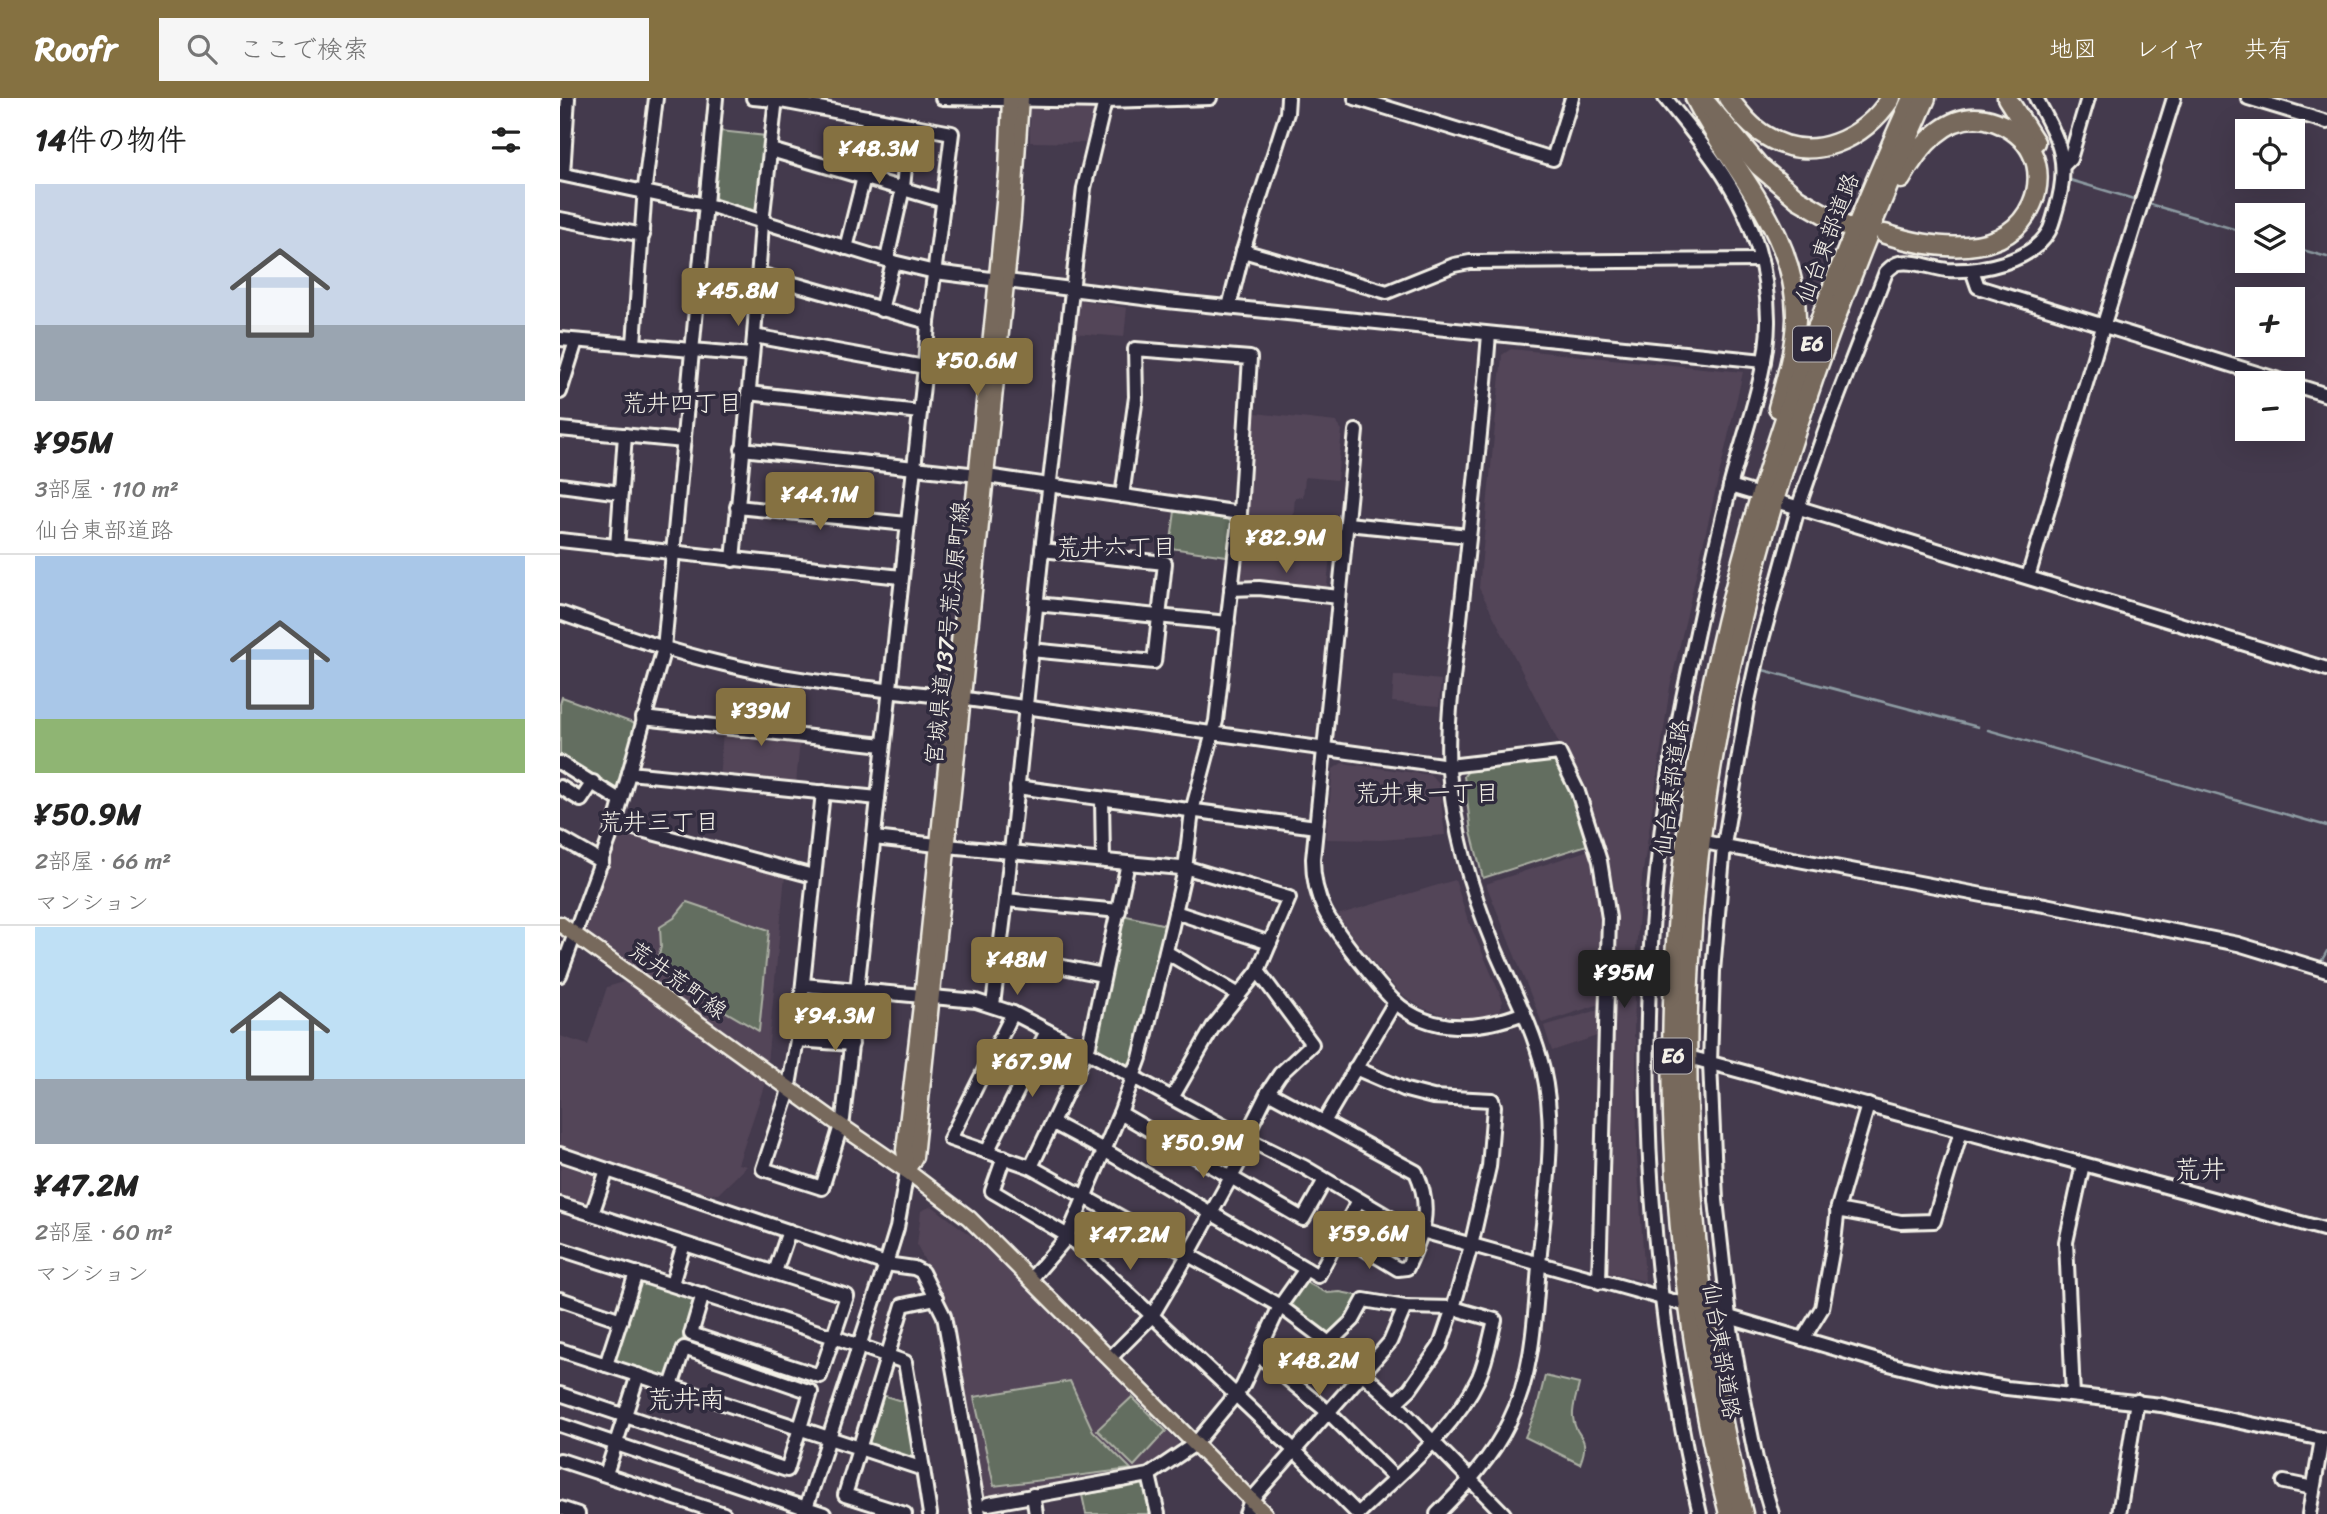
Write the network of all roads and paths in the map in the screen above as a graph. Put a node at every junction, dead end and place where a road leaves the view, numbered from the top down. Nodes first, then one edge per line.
1 (568, 98) edge
2 (656, 98) edge
3 (716, 98) edge
4 (752, 98) edge
5 (945, 98) edge
6 (1210, 98) edge
7 (1288, 98) edge
8 (1572, 98) edge
9 (1665, 98) edge
10 (1891, 98) edge
11 (1912, 98) edge
12 (1926, 98) edge
13 (2007, 98) edge
14 (2036, 98) edge
15 (2088, 98) edge
16 (2174, 98) edge
17 (2248, 98) edge
18 (776, 99) edge
19 (1015, 99) edge
20 (1084, 99) edge
21 (1362, 99) edge
22 (1105, 101) junction
23 (1709, 101) edge
24 (868, 117) junction
25 (2327, 122) edge
26 (909, 125) junction
27 (563, 131) edge
28 (771, 149) junction
29 (2067, 163) junction
30 (561, 174) edge
31 (864, 177) junction
32 (903, 188) junction
33 (645, 193) junction
34 (944, 201) junction
35 (707, 205) junction
36 (560, 219) edge
37 (1846, 222) dead end
38 (762, 223) junction
39 (643, 236) junction
40 (846, 248) junction
41 (1243, 251) junction
42 (1761, 260) junction
43 (890, 261) junction
44 (1972, 270) junction
45 (935, 272) junction
46 (759, 274) junction
47 (1001, 280) junction
48 (1072, 288) junction
49 (1229, 307) junction
50 (881, 310) junction
51 (928, 322) junction
52 (2103, 327) junction
53 (1489, 334) junction
54 (754, 335) junction
55 (560, 339) edge
56 (576, 341) junction
57 (634, 344) junction
58 (691, 350) junction
59 (752, 355) junction
60 (1764, 361) junction
61 (1820, 361) junction
62 (925, 367) junction
63 (2248, 371) edge
64 (2305, 388) edge
65 (560, 392) edge
66 (748, 393) junction
67 (2327, 395) edge
68 (920, 412) junction
69 (560, 429) edge
70 (1356, 431) dead end
71 (625, 435) junction
72 (684, 441) junction
73 (742, 449) junction
74 (914, 467) junction
75 (981, 475) junction
76 (560, 485) edge
77 (1049, 485) junction
78 (1731, 486) junction
79 (1749, 492) dead end
80 (621, 493) junction
81 (1122, 496) junction
82 (1783, 503) dead end
83 (737, 507) junction
84 (1798, 508) junction
85 (1240, 513) junction
86 (907, 524) junction
87 (1347, 524) junction
88 (1469, 536) junction
89 (560, 540) edge
90 (617, 547) junction
91 (1042, 550) junction
92 (673, 554) junction
93 (733, 560) junction
94 (901, 577) junction
95 (2028, 578) junction
96 (1231, 589) junction
97 (1339, 597) junction
98 (1733, 599) junction
99 (1036, 604) junction
100 (560, 613) edge
101 (1159, 616) junction
102 (1228, 624) junction
103 (664, 648) junction
104 (1031, 650) junction
105 (2327, 669) edge
106 (889, 691) junction
107 (958, 698) junction
108 (1025, 708) junction
109 (643, 718) junction
110 (1212, 734) junction
111 (883, 745) junction
112 (1324, 749) junction
113 (560, 763) edge
114 (1448, 766) junction
115 (629, 773) junction
116 (593, 782) junction
117 (560, 787) edge
118 (1017, 787) junction
119 (823, 792) junction
120 (878, 798) junction
121 (1102, 799) junction
122 (621, 801) junction
123 (1192, 811) junction
124 (615, 823) junction
125 (1317, 827) junction
126 (1661, 835) junction
127 (1678, 837) dead end
128 (560, 838) edge
129 (874, 838) junction
130 (1709, 843) dead end
131 (942, 845) junction
132 (1724, 845) junction
133 (1010, 852) junction
134 (1103, 860) junction
135 (602, 862) junction
136 (1128, 863) junction
137 (1185, 869) junction
138 (813, 876) junction
139 (1006, 900) junction
140 (1119, 911) junction
141 (1175, 912) junction
142 (560, 924) edge
143 (575, 934) junction
144 (1270, 943) junction
145 (1166, 951) junction
146 (998, 954) junction
147 (1258, 971) junction
148 (2327, 971) edge
149 (560, 975) edge
150 (1103, 975) junction
151 (803, 985) junction
152 (859, 990) junction
153 (1239, 995) junction
154 (927, 997) junction
155 (1395, 1002) junction
156 (993, 1005) junction
157 (1013, 1013) junction
158 (1524, 1013) junction
159 (1047, 1031) junction
160 (797, 1040) junction
161 (852, 1044) junction
162 (1649, 1045) junction
163 (1665, 1050) dead end
164 (1086, 1051) junction
165 (1696, 1059) dead end
166 (1710, 1063) junction
167 (1355, 1068) junction
168 (1133, 1076) junction
169 (788, 1088) junction
170 (1268, 1092) junction
171 (1172, 1098) junction
172 (1868, 1105) junction
173 (1120, 1113) junction
174 (1324, 1122) junction
175 (1053, 1124) junction
176 (840, 1125) junction
177 (1961, 1131) junction
178 (1248, 1140) junction
179 (1104, 1150) junction
180 (988, 1152) junction
181 (560, 1154) edge
182 (1004, 1157) junction
183 (2083, 1164) junction
184 (1031, 1167) junction
185 (607, 1170) junction
186 (907, 1171) junction
187 (1232, 1177) junction
188 (1325, 1180) junction
189 (1085, 1197) junction
190 (1359, 1200) junction
191 (560, 1204) edge
192 (1837, 1210) junction
193 (592, 1214) junction
194 (1211, 1214) junction
195 (2327, 1230) edge
196 (789, 1231) junction
197 (1422, 1233) junction
198 (1340, 1234) junction
199 (1068, 1236) junction
200 (684, 1244) junction
201 (1471, 1246) junction
202 (560, 1249) edge
203 (1188, 1255) junction
204 (886, 1264) junction
205 (1539, 1264) junction
206 (1306, 1269) junction
207 (775, 1272) junction
208 (636, 1273) junction
209 (1031, 1279) junction
210 (1599, 1282) junction
211 (671, 1284) junction
212 (703, 1294) junction
213 (936, 1298) junction
214 (560, 1299) edge
215 (1661, 1299) junction
216 (1680, 1303) dead end
217 (1280, 1306) junction
218 (1405, 1307) junction
219 (1453, 1308) junction
220 (1712, 1312) dead end
221 (1152, 1316) junction
222 (1729, 1317) junction
223 (621, 1320) junction
224 (834, 1337) junction
225 (1803, 1339) junction
226 (1329, 1343) junction
227 (860, 1346) junction
228 (560, 1350) edge
229 (1258, 1353) junction
230 (888, 1356) junction
231 (1110, 1359) junction
232 (606, 1365) junction
233 (1362, 1373) junction
234 (638, 1375) junction
235 (671, 1386) junction
236 (560, 1394) edge
237 (1236, 1395) junction
238 (2073, 1395) junction
239 (2137, 1401) junction
240 (1395, 1402) junction
241 (1328, 1412) junction
242 (625, 1417) junction
243 (560, 1425) edge
244 (800, 1429) junction
245 (829, 1439) junction
246 (2324, 1439) edge
247 (1433, 1441) junction
248 (616, 1443) junction
249 (1195, 1444) junction
250 (858, 1448) junction
251 (1295, 1451) junction
252 (560, 1460) edge
253 (923, 1469) junction
254 (606, 1474) junction
255 (1149, 1475) junction
256 (1395, 1478) junction
257 (1471, 1479) junction
258 (2284, 1482) dead end
259 (2313, 1488) junction
260 (1033, 1495) junction
261 (988, 1503) dead end
262 (1249, 1507) edge
263 (560, 1508) edge
264 (695, 1509) edge
265 (805, 1511) edge
266 (578, 1514) edge
267 (724, 1514) edge
268 (824, 1514) edge
269 (905, 1514) edge
270 (930, 1514) edge
271 (979, 1514) edge
272 (1036, 1514) edge
273 (1158, 1514) edge
274 (1265, 1514) edge
275 (1358, 1514) edge
276 (1437, 1514) edge
277 (1504, 1514) edge
278 (1700, 1514) edge
279 (1729, 1514) edge
280 (1743, 1514) edge
281 (1772, 1514) edge
282 (2119, 1514) edge
283 (2309, 1514) edge

1 - 27 street
2 - 33 street
3 - 35 street
4 - 18 street
5 - 19 street
6 - 22 street
7 - 41 street
8 - 21 street
9 - 42 street
10 - 23 highway
11 - 98 highway, 仙台東部道路 / E6
12 - 61 highway, 仙台東部道路 / E6
13 - 61 highway
14 - 29 street
15 - 29 street
16 - 52 street
17 - 25 street
18 - 24 street
18 - 28 street
19 - 20 street
19 - 47 main road, 宮城県道137号荒浜原町線
20 - 22 street
22 - 48 street
23 - 37 highway
23 - 98 highway
24 - 26 street
24 - 31 street
26 - 32 street
26 - 34 street
27 - 30 street
28 - 31 street
28 - 38 street
29 - 44 street
30 - 33 street
31 - 32 street
31 - 40 street
32 - 34 street
32 - 43 street
33 - 35 street
33 - 39 street
34 - 45 street
35 - 38 street
35 - 58 street
36 - 39 street
38 - 40 street
38 - 46 street
39 - 57 street
40 - 43 street
41 - 42 street
41 - 49 street
42 - 60 street
43 - 45 street
43 - 50 street
44 - 52 street
44 - 84 street
45 - 47 street
45 - 51 street
46 - 50 street
46 - 54 street
47 - 48 street
47 - 75 main road, 宮城県道137号荒浜原町線
48 - 49 street
48 - 77 street
49 - 53 street
50 - 51 street
51 - 62 street
52 - 63 street
52 - 95 street
53 - 60 street
53 - 88 street
54 - 59 street
54 - 62 street
55 - 56 street
56 - 57 street
56 - 65 street
57 - 58 street
58 - 59 street
58 - 72 street
59 - 66 street
60 - 78 street
61 - 280 highway, 仙台東部道路 / E6
62 - 68 street
64 - 67 street
66 - 68 street
66 - 73 street
68 - 74 street
69 - 71 street
70 - 87 street
71 - 72 street
71 - 80 street
72 - 92 street
73 - 74 street
73 - 83 street
74 - 75 street
74 - 86 street
75 - 77 street
75 - 107 main road, 宮城県道137号荒浜原町線
76 - 80 street
77 - 81 street
77 - 91 street
78 - 79 street
78 - 126 street
80 - 90 street
81 - 85 street
81 - 85 street
82 - 84 street
83 - 86 street
83 - 93 street
84 - 95 street
84 - 132 street
85 - 96 street
86 - 94 street
87 - 88 street
87 - 97 street
88 - 114 street
89 - 90 street
90 - 92 street
91 - 99 street
91 - 101 street
92 - 93 street
92 - 103 street
93 - 94 street
94 - 106 street
95 - 105 street
96 - 97 street
96 - 102 street
97 - 112 street
98 - 279 highway, 仙台東部道路 / E6
99 - 101 street
99 - 104 street
100 - 103 street
101 - 102 street
101 - 104 street
102 - 110 street
103 - 106 street
103 - 109 street
104 - 108 street
106 - 107 street
106 - 111 street
107 - 108 street
107 - 131 main road, 宮城県道137号荒浜原町線
108 - 110 street
108 - 118 street
109 - 111 street
109 - 115 street
110 - 112 street
110 - 123 street
111 - 120 street
112 - 114 street
112 - 125 street
113 - 116 street
114 - 158 street
114 - 210 street
115 - 119 street
115 - 122 street
116 - 117 street
116 - 122 street
118 - 121 street
118 - 133 street
119 - 120 street
119 - 138 street
120 - 129 street
121 - 123 street
121 - 134 street
122 - 124 street
123 - 125 street
123 - 137 street
124 - 135 street
124 - 138 street
125 - 155 street
126 - 127 street
126 - 162 street
128 - 135 street
129 - 131 street
129 - 152 street
130 - 132 street
131 - 133 street
131 - 154 main road, 宮城県道137号荒浜原町線
132 - 148 street
132 - 166 street
133 - 134 street
133 - 139 street
134 - 136 street
135 - 143 street
136 - 137 street
136 - 140 street
137 - 141 street
137 - 144 street
138 - 151 street
139 - 140 street
139 - 146 street
140 - 150 street
141 - 144 street
141 - 145 street
142 - 143 main road, 荒井荒町線
143 - 149 street
143 - 169 main road, 荒井荒町線
144 - 147 street
145 - 153 street
145 - 168 street
146 - 150 street
146 - 156 street
147 - 153 street
147 - 170 street
150 - 164 street
151 - 152 street
151 - 160 street
152 - 154 street
152 - 161 street
153 - 171 street
154 - 156 street
154 - 186 main road, 宮城県道137号荒浜原町線
155 - 158 street
155 - 167 street
156 - 157 street
157 - 159 street
157 - 180 street
158 - 205 street
159 - 164 street
159 - 180 street
160 - 161 street
160 - 169 street
161 - 176 street
162 - 163 street
162 - 215 street
164 - 168 street
164 - 175 street
165 - 166 street
166 - 172 street
166 - 222 street
167 - 174 street
167 - 201 street
168 - 171 street
168 - 173 street
169 - 176 main road, 荒井荒町線
169 - 176 street
170 - 174 street
170 - 178 street
171 - 178 street
172 - 177 street
172 - 192 street
173 - 179 street
173 - 187 street
174 - 197 street
175 - 179 street
175 - 184 street
176 - 186 main road, 荒井荒町線
177 - 183 street
177 - 192 street
178 - 187 street
178 - 188 street
179 - 189 street
179 - 194 street
180 - 182 street
181 - 185 street
182 - 184 street
182 - 199 street
183 - 195 street
183 - 238 street
184 - 189 street
185 - 193 street
185 - 196 street
186 - 204 street
186 - 209 main road
187 - 188 street
187 - 194 street
188 - 190 street
189 - 199 street
189 - 203 street
190 - 197 street
190 - 198 street
191 - 193 street
192 - 225 street
193 - 200 street
194 - 203 street
194 - 206 street
196 - 204 street
196 - 207 street
197 - 198 street
197 - 201 street
198 - 206 street
199 - 209 street
199 - 221 street
200 - 207 street
200 - 211 street
201 - 205 street
201 - 219 street
202 - 208 street
203 - 217 street
203 - 221 street
204 - 213 street
204 - 227 street
205 - 210 street
205 - 257 street
206 - 217 street
207 - 224 street
208 - 211 street
208 - 223 street
209 - 231 main road
210 - 215 street
211 - 212 street
212 - 224 street
212 - 224 street
213 - 230 street
213 - 271 street
214 - 223 street
215 - 216 street
215 - 278 street
217 - 226 street
217 - 229 street
218 - 219 street
218 - 226 street
218 - 233 street
219 - 240 street
219 - 247 street
220 - 222 street
221 - 231 street
221 - 237 street
222 - 225 street
222 - 281 street
223 - 232 street
224 - 227 street
225 - 238 street
226 - 233 street
227 - 230 street
227 - 245 street
228 - 232 street
229 - 237 street
229 - 241 street
230 - 250 street
230 - 253 street
231 - 249 main road
232 - 234 street
233 - 240 street
233 - 241 street
234 - 235 street
234 - 242 street
235 - 244 street
235 - 244 street
236 - 242 street
237 - 249 street
237 - 251 street
238 - 239 street
239 - 246 street
239 - 282 street
240 - 247 street
241 - 251 street
241 - 256 street
242 - 244 street
242 - 248 street
243 - 248 street
244 - 245 street
245 - 250 street
245 - 265 street
246 - 259 street
247 - 256 street
247 - 257 street
248 - 254 street
248 - 265 street
249 - 255 street
249 - 262 main road
250 - 253 street
250 - 269 street
251 - 262 street
251 - 275 street
252 - 254 street
253 - 270 street
254 - 264 street
255 - 260 street
255 - 273 street
256 - 275 street
257 - 276 street
257 - 277 street
258 - 259 street
259 - 283 street
260 - 261 street
260 - 272 street
262 - 274 main road
263 - 266 street
264 - 267 street
265 - 268 street

